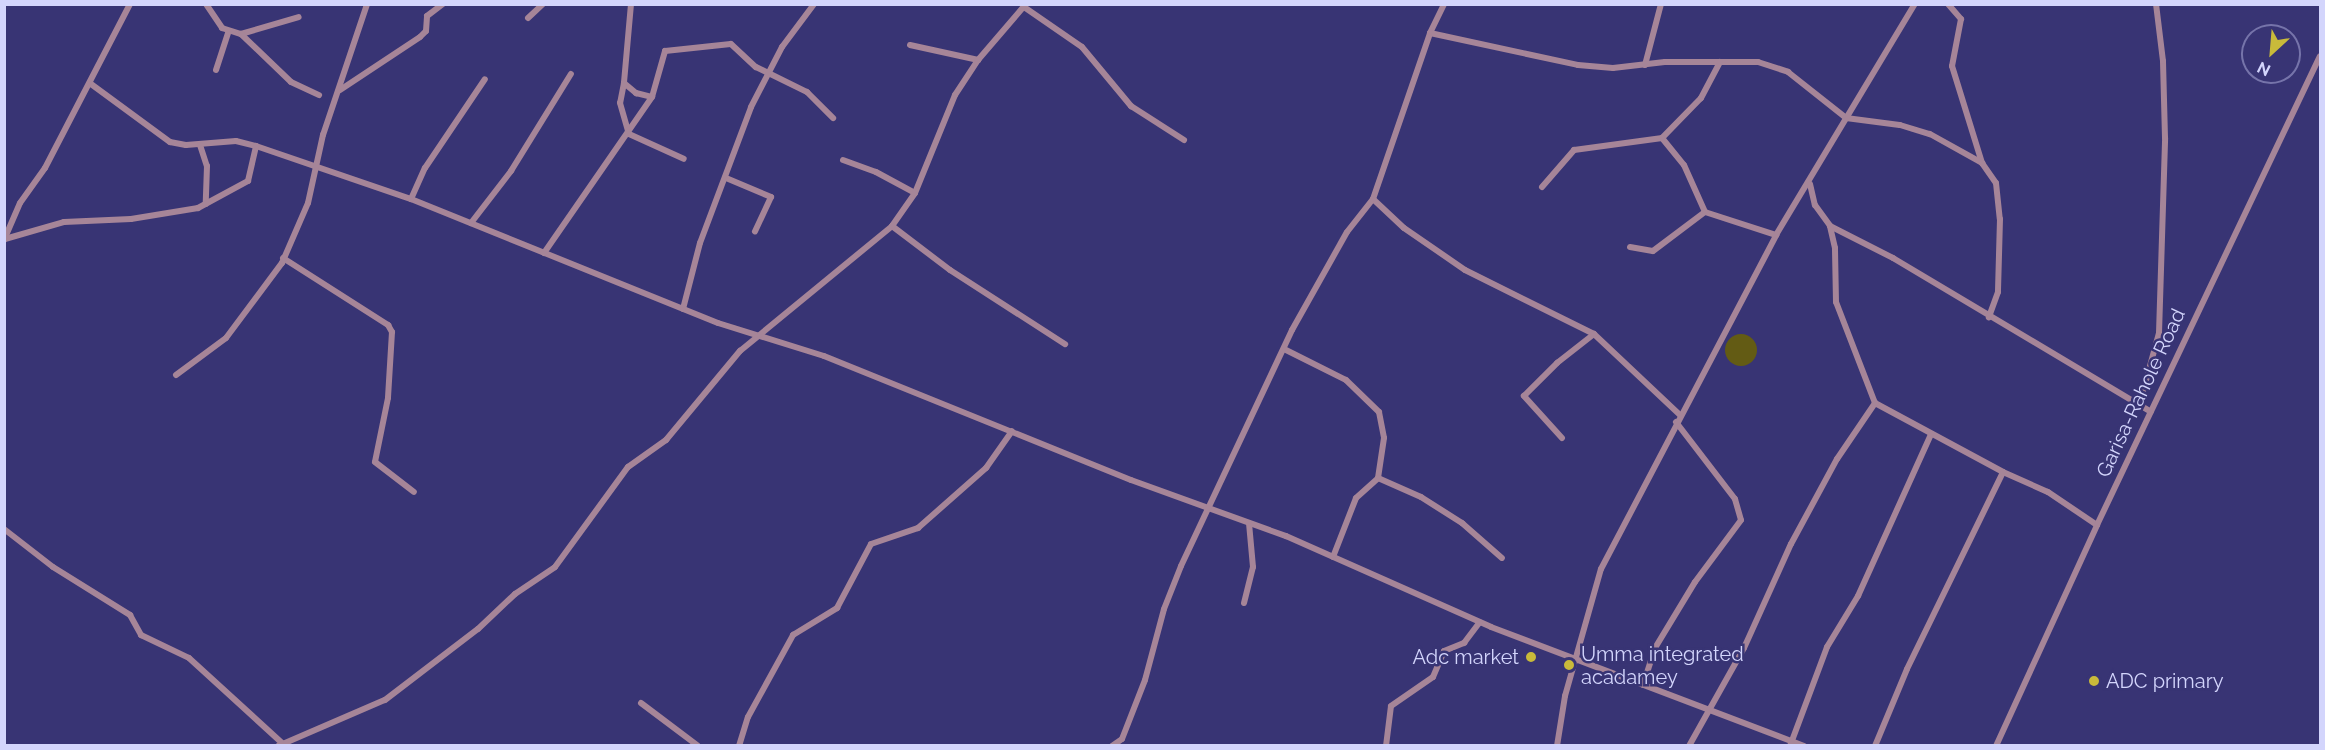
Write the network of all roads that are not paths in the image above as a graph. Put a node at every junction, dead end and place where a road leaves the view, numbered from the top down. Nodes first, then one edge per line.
1 (130, 4) edge
2 (206, 4) edge
3 (367, 4) edge
4 (443, 4) edge
5 (543, 4) edge
6 (631, 4) edge
7 (814, 4) edge
8 (1444, 4) edge
9 (1661, 4) edge
10 (1915, 4) edge
11 (1947, 4) edge
12 (2156, 4) edge
13 (1025, 6) edge
14 (298, 17) dead end
15 (528, 18) dead end
16 (228, 32) junction
17 (1430, 33) junction
18 (241, 34) junction
19 (910, 45) dead end
20 (2320, 56) edge
21 (978, 60) junction
22 (1720, 62) junction
23 (1645, 65) junction
24 (216, 70) dead end
25 (766, 72) junction
26 (571, 74) dead end
27 (485, 79) dead end
28 (624, 83) junction
29 (91, 84) junction
30 (339, 91) junction
31 (319, 95) dead end
32 (652, 97) junction
33 (1846, 117) junction
34 (833, 118) dead end
35 (629, 134) junction
36 (1662, 138) junction
37 (1184, 140) dead end
38 (200, 145) junction
39 (256, 146) junction
40 (684, 159) dead end
41 (843, 160) dead end
42 (1982, 163) junction
43 (316, 165) junction
44 (726, 178) junction
45 (1810, 184) junction
46 (1542, 187) dead end
47 (915, 193) junction
48 (411, 199) junction
49 (1373, 199) junction
50 (206, 204) junction
51 (1705, 212) junction
52 (471, 223) junction
53 (892, 226) junction
54 (1830, 226) junction
55 (755, 232) dead end
56 (1776, 235) junction
57 (5, 240) edge
58 (1630, 247) dead end
59 (544, 253) junction
60 (283, 258) junction
61 (683, 309) junction
62 (1989, 317) junction
63 (1594, 334) junction
64 (759, 337) junction
65 (1065, 344) dead end
66 (1284, 349) junction
67 (176, 375) dead end
68 (1875, 403) junction
69 (2139, 405) junction
70 (2151, 412) junction
71 (1680, 415) junction
72 (1676, 422) junction
73 (1012, 431) junction
74 (1930, 434) junction
75 (1562, 438) dead end
76 (2003, 472) junction
77 (1378, 478) junction
78 (414, 492) dead end
79 (1211, 508) junction
80 (1249, 523) junction
81 (2097, 525) junction
82 (4, 529) edge
83 (1332, 557) junction
84 (1502, 558) dead end
85 (1244, 603) dead end
86 (1480, 622) junction
87 (1574, 659) junction
88 (1644, 685) junction
89 (642, 703) dead end
90 (1708, 710) junction
91 (1791, 743) edge
92 (280, 744) edge
93 (698, 746) edge
94 (739, 746) edge
95 (1112, 746) edge
96 (1386, 746) edge
97 (1557, 746) edge
98 (1689, 746) edge
99 (1804, 746) edge
100 (1875, 746) edge
101 (1996, 746) edge

1 - 29 street
2 - 16 street
3 - 30 street
4 - 30 street
5 - 15 street
6 - 28 street
7 - 25 street
8 - 17 street
9 - 23 street
10 - 33 street
11 - 42 street
12 - 69 street
13 - 21 street
13 - 37 street
14 - 18 street
16 - 18 street
16 - 24 street
17 - 23 street
17 - 49 street
18 - 31 street
19 - 21 street
20 - 70 street, Garisa-Rahole Road
21 - 47 street
22 - 23 street
22 - 33 street
22 - 36 street
25 - 32 street
25 - 34 street
25 - 44 street
26 - 52 street
27 - 48 street
28 - 32 street
28 - 35 street
29 - 38 street
29 - 57 street
30 - 43 street
32 - 35 street
33 - 42 street
33 - 45 street
35 - 40 street
35 - 59 street
36 - 46 street
36 - 51 street
38 - 39 street
38 - 50 street
39 - 43 street
39 - 50 street
41 - 47 street
42 - 62 street
43 - 48 street
43 - 60 street
44 - 55 street
44 - 61 street
45 - 54 street
45 - 56 street
47 - 53 street
48 - 52 street
49 - 63 street
49 - 66 street
50 - 57 street
51 - 56 street
51 - 58 street
52 - 59 street
53 - 64 street
53 - 65 street
54 - 62 street
54 - 68 street
56 - 71 street
59 - 61 street
60 - 67 street
60 - 78 street
61 - 64 street
62 - 69 street
63 - 71 street
63 - 75 street
64 - 73 street
64 - 92 street
66 - 77 street
66 - 79 street
68 - 74 street
68 - 90 street
69 - 70 street
70 - 81 street, Garisa-Rahole Road
71 - 72 street
72 - 87 street
72 - 88 street
73 - 79 street
73 - 94 street
74 - 76 street
74 - 91 street
76 - 81 street
76 - 100 street
77 - 83 street
77 - 84 street
79 - 80 street
79 - 95 street
80 - 83 street
80 - 85 street
81 - 101 street, Garisa-Rahole Road
82 - 92 street
83 - 86 street
86 - 87 street
86 - 96 street
87 - 88 street
87 - 97 street
88 - 90 street
89 - 93 street
90 - 91 street
90 - 98 street
91 - 99 street

